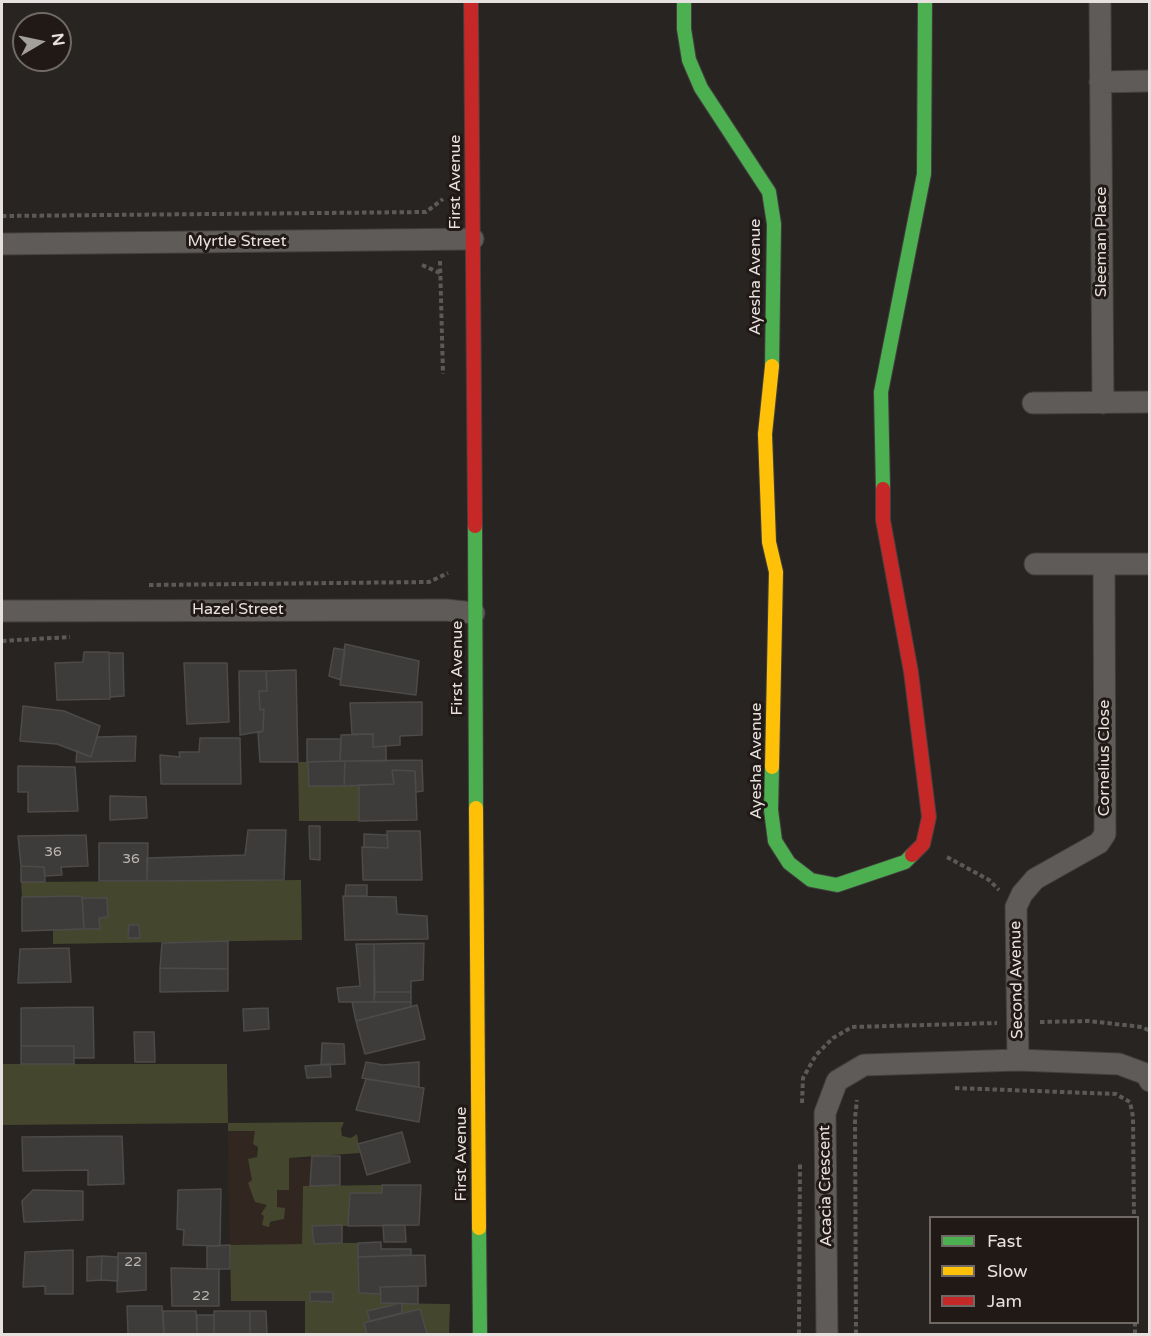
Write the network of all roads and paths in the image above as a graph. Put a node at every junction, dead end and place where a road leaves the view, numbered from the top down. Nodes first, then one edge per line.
1 (471, 2) edge
2 (684, 2) edge
3 (925, 2) edge
4 (1100, 2) edge
5 (1149, 81) edge
6 (1100, 82) junction
7 (443, 199) dead end
8 (2, 216) edge
9 (473, 240) junction
10 (2, 244) edge
11 (1149, 402) edge
12 (1103, 403) junction
13 (1033, 404) dead end
14 (1035, 564) dead end
15 (1104, 564) junction
16 (1149, 564) edge
17 (448, 573) dead end
18 (144, 585) dead end
19 (2, 611) edge
20 (474, 613) junction
21 (923, 844) junction
22 (1016, 907) junction
23 (1017, 1023) junction
24 (1149, 1031) edge
25 (1018, 1060) junction
26 (1149, 1081) edge
27 (952, 1088) dead end
28 (858, 1092) dead end
29 (802, 1111) dead end
30 (800, 1156) dead end
31 (1134, 1216) edge
32 (480, 1335) edge
33 (799, 1335) edge
34 (827, 1335) edge
35 (856, 1335) edge

1 - 9 street, First Avenue
2 - 21 street, Ayesha Avenue
3 - 21 street
4 - 6 street, Sleeman Place
5 - 6 street
6 - 12 street, Sleeman Place
7 - 8 path
9 - 10 street, Myrtle Street
9 - 20 street, First Avenue
11 - 12 street
12 - 13 street
14 - 15 street
15 - 16 street
15 - 22 street, Cornelius Close
17 - 18 path
19 - 20 street, Hazel Street
20 - 32 street, First Avenue
21 - 22 path
22 - 23 street, Second Avenue
23 - 24 path
23 - 25 street, Second Avenue
23 - 29 path
25 - 26 street, Second Avenue
25 - 34 street, Acacia Crescent
27 - 31 path
28 - 35 path
30 - 33 path

